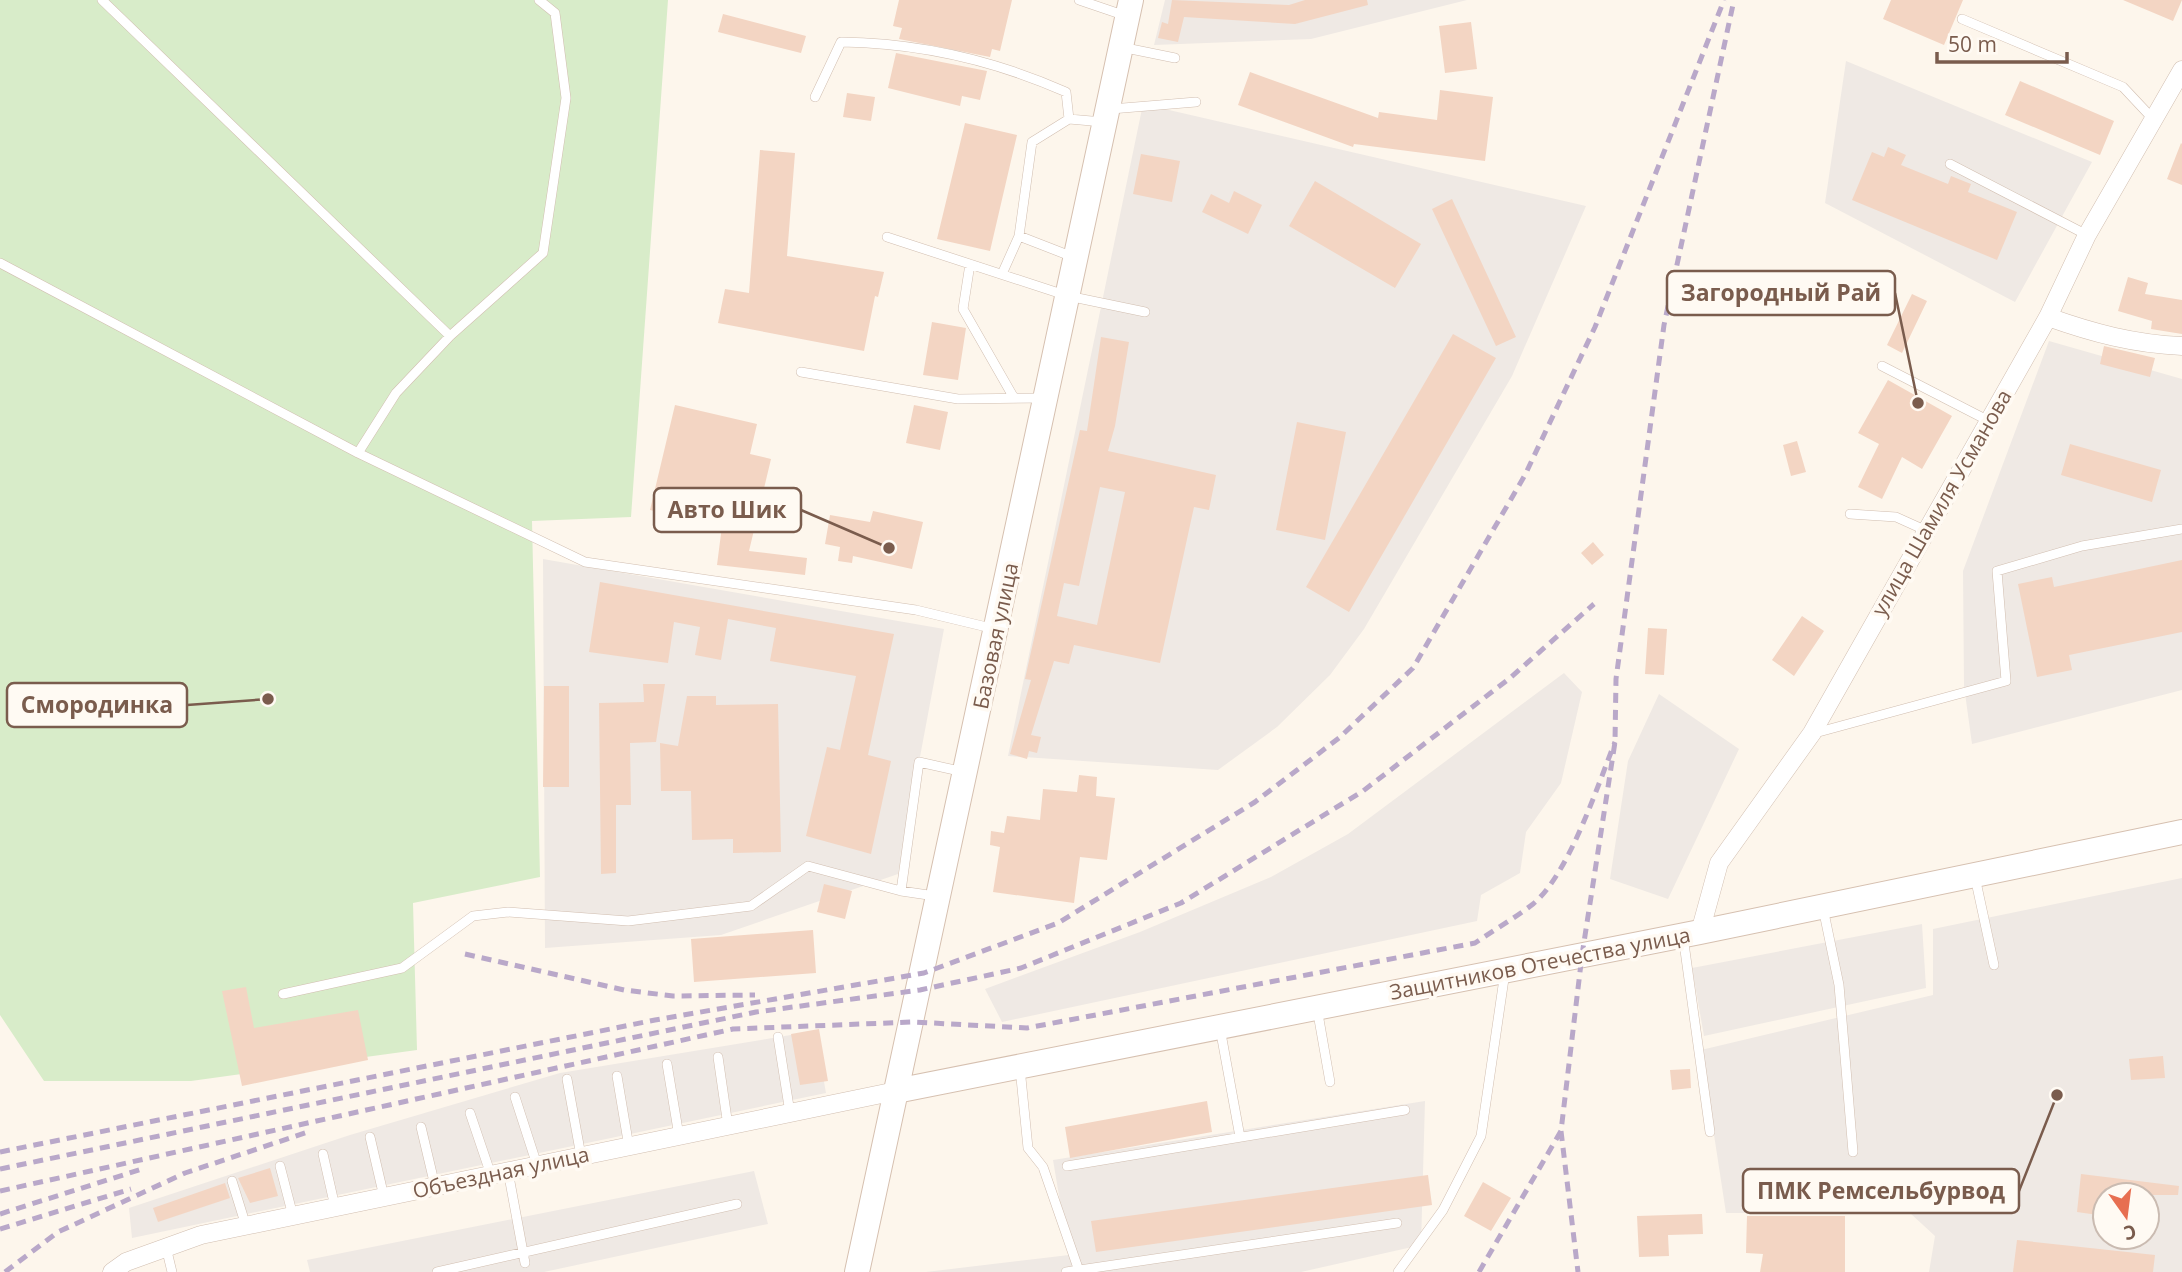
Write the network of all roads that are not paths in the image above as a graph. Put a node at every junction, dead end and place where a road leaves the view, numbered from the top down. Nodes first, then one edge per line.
1 (102, 0) edge
2 (539, 0) edge
3 (1079, 0) edge
4 (1129, 8) edge
5 (1962, 19) dead end
6 (1121, 47) junction
7 (1175, 58) dead end
8 (2182, 70) edge
9 (815, 97) dead end
10 (1196, 102) dead end
11 (1107, 116) junction
12 (1069, 119) junction
13 (2153, 119) junction
14 (1950, 164) dead end
15 (2087, 235) junction
16 (1019, 236) junction
17 (887, 237) dead end
18 (1076, 258) junction
19 (0, 263) edge
20 (970, 264) junction
21 (1002, 274) junction
22 (1068, 296) junction
23 (1145, 312) dead end
24 (2048, 317) junction
25 (450, 337) junction
26 (2182, 346) edge
27 (1882, 366) dead end
28 (801, 372) dead end
29 (1014, 398) junction
30 (1046, 398) junction
31 (1989, 421) junction
32 (358, 453) junction
33 (1850, 514) dead end
34 (2182, 529) edge
35 (1927, 531) junction
36 (997, 629) junction
37 (1812, 733) junction
38 (967, 772) junction
39 (2182, 832) edge
40 (1975, 875) junction
41 (901, 891) junction
42 (940, 897) junction
43 (1823, 907) junction
44 (1691, 933) junction
45 (1994, 965) dead end
46 (1505, 971) junction
47 (283, 994) dead end
48 (1317, 1008) junction
49 (1220, 1027) junction
50 (778, 1037) dead end
51 (718, 1057) dead end
52 (667, 1064) dead end
53 (1020, 1067) junction
54 (617, 1076) dead end
55 (567, 1079) dead end
56 (1330, 1082) dead end
57 (896, 1091) junction
58 (515, 1097) dead end
59 (1405, 1110) dead end
60 (470, 1113) dead end
61 (790, 1113) junction
62 (728, 1126) junction
63 (421, 1127) dead end
64 (1710, 1132) dead end
65 (679, 1136) junction
66 (370, 1137) dead end
67 (1240, 1137) junction
68 (628, 1147) junction
69 (1853, 1152) dead end
70 (323, 1154) dead end
71 (582, 1156) junction
72 (281, 1166) dead end
73 (537, 1166) junction
74 (1067, 1166) dead end
75 (499, 1173) junction
76 (232, 1181) dead end
77 (435, 1186) junction
78 (384, 1197) junction
79 (737, 1204) dead end
80 (335, 1207) junction
81 (293, 1216) junction
82 (1397, 1223) dead end
83 (246, 1226) junction
84 (166, 1247) junction
85 (522, 1251) junction
86 (524, 1263) dead end
87 (1078, 1268) junction
88 (112, 1272) edge
89 (172, 1272) edge
90 (437, 1272) edge
91 (857, 1272) edge
92 (1066, 1272) edge
93 (1398, 1272) edge

1 - 25 lane
2 - 25 lane
3 - 4 lane
4 - 6 main road, Базовая улица
5 - 13 lane
6 - 7 lane
6 - 11 main road, Базовая улица
8 - 13 street, улица Шамиля Усманова
9 - 12 lane
10 - 11 lane
11 - 12 lane
11 - 18 main road, Базовая улица
12 - 16 lane
13 - 15 street, улица Шамиля Усманова
14 - 15 lane
15 - 24 street, улица Шамиля Усманова
16 - 18 lane
16 - 21 lane
17 - 20 lane
18 - 22 main road, Базовая улица
19 - 32 lane
20 - 21 lane
20 - 29 lane
21 - 22 lane
22 - 23 lane
22 - 30 main road, Базовая улица
24 - 26 street
24 - 31 street, улица Шамиля Усманова
25 - 32 lane
27 - 31 lane
28 - 29 lane
29 - 30 lane
30 - 36 main road, Базовая улица
31 - 35 street, улица Шамиля Усманова
32 - 36 lane
33 - 35 lane
34 - 37 lane
35 - 37 street, улица Шамиля Усманова
36 - 38 main road, Базовая улица
37 - 44 street, улица Шамиля Усманова
38 - 41 lane
38 - 42 main road, Базовая улица
39 - 40 main road, Защитников Отечества улица
40 - 43 main road, Защитников Отечества улица
40 - 45 lane
41 - 42 lane
41 - 47 lane
42 - 57 main road, Базовая улица
43 - 44 main road, Защитников Отечества улица
43 - 69 lane
44 - 46 main road, Защитников Отечества улица
44 - 64 lane
46 - 48 main road, Защитников Отечества улица
46 - 93 lane
48 - 49 main road, Защитников Отечества улица
48 - 56 lane
49 - 53 main road, Защитников Отечества улица
49 - 67 lane
50 - 61 lane
51 - 62 lane
52 - 65 lane
53 - 57 main road, Защитников Отечества улица
53 - 87 lane
54 - 68 lane
55 - 71 lane
57 - 61 street, Объездная улица
57 - 91 main road, Базовая улица
58 - 73 lane
59 - 67 lane
60 - 75 lane
61 - 62 street, Объездная улица
62 - 65 street, Объездная улица
63 - 77 lane
65 - 68 street, Объездная улица
66 - 78 lane
67 - 74 lane
68 - 71 street, Объездная улица
70 - 80 lane
71 - 73 street, Объездная улица
72 - 81 lane
73 - 75 street, Объездная улица
75 - 77 street, Объездная улица
75 - 85 lane
76 - 83 lane
77 - 78 street, Объездная улица
78 - 80 street, Объездная улица
79 - 85 lane
80 - 81 street, Объездная улица
81 - 83 street, Объездная улица
82 - 87 lane
83 - 84 street, Объездная улица
84 - 88 street, Объездная улица
84 - 89 lane
85 - 86 lane
85 - 90 lane
87 - 92 lane

